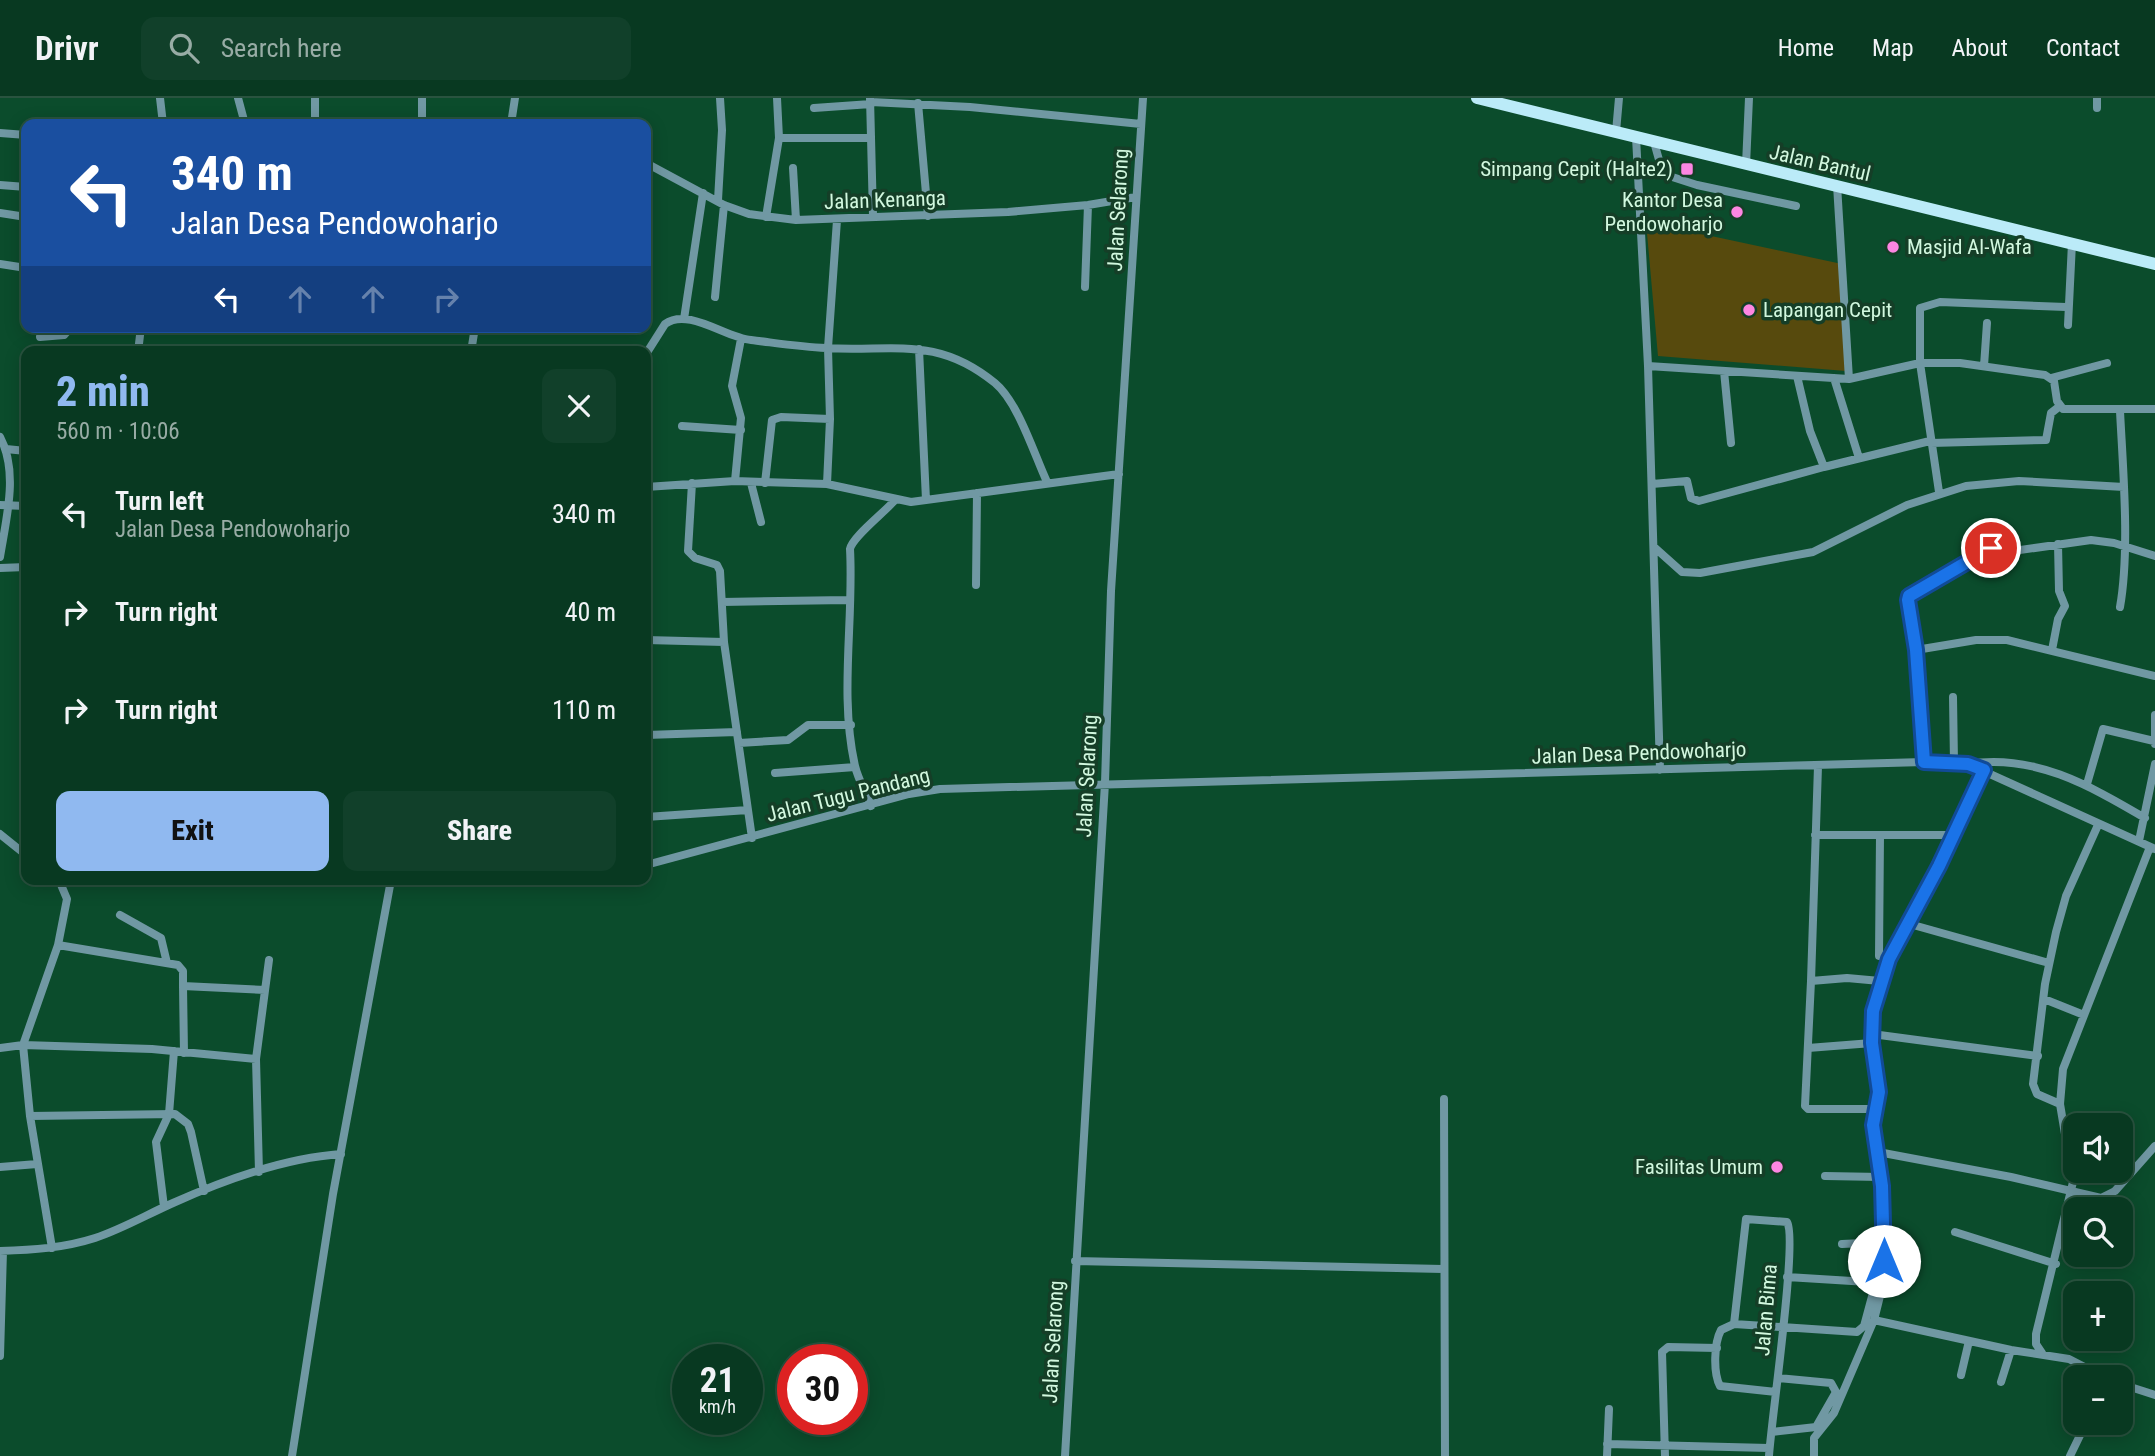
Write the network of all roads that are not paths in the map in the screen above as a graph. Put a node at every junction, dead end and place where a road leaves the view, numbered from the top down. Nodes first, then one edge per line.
1 (160, 98) edge
2 (238, 98) edge
3 (315, 98) edge
4 (422, 98) edge
5 (515, 98) edge
6 (720, 98) edge
7 (777, 98) edge
8 (1143, 98) edge
9 (1477, 98) edge
10 (1619, 98) edge
11 (1749, 98) edge
12 (2097, 98) edge
13 (839, 102) edge
14 (871, 102) edge
15 (918, 103) junction
16 (814, 108) dead end
17 (2097, 108) dead end
18 (162, 119) edge
19 (244, 119) edge
20 (315, 119) edge
21 (422, 119) edge
22 (512, 119) edge
23 (1140, 124) junction
24 (1616, 132) junction
25 (0, 133) edge
26 (21, 135) edge
27 (1636, 137) junction
28 (779, 138) junction
29 (871, 138) junction
30 (1654, 142) junction
31 (1746, 165) junction
32 (651, 166) edge
33 (793, 168) dead end
34 (0, 185) edge
35 (1837, 185) junction
36 (21, 187) edge
37 (703, 192) junction
38 (1136, 197) junction
39 (721, 202) junction
40 (1088, 205) junction
41 (1796, 206) dead end
42 (0, 213) edge
43 (21, 216) edge
44 (873, 216) junction
45 (928, 216) junction
46 (766, 217) junction
47 (796, 220) junction
48 (836, 220) junction
49 (2071, 243) junction
50 (0, 264) edge
51 (2155, 264) edge
52 (21, 267) edge
53 (1085, 287) dead end
54 (715, 296) dead end
55 (2066, 307) junction
56 (684, 319) junction
57 (1987, 323) dead end
58 (2067, 325) dead end
59 (66, 333) edge
60 (40, 337) dead end
61 (741, 340) junction
62 (651, 346) edge
63 (828, 348) junction
64 (919, 349) junction
65 (1920, 363) junction
66 (2107, 363) dead end
67 (1648, 366) junction
68 (1984, 366) junction
69 (1724, 371) junction
70 (1797, 376) junction
71 (1834, 378) junction
72 (2051, 378) junction
73 (1849, 379) junction
74 (2060, 406) junction
75 (2155, 409) edge
76 (2120, 411) junction
77 (830, 419) junction
78 (682, 426) dead end
79 (741, 430) junction
80 (0, 437) edge
81 (1931, 442) junction
82 (1731, 443) dead end
83 (6, 449) junction
84 (21, 450) edge
85 (1859, 458) junction
86 (1824, 467) junction
87 (1119, 474) junction
88 (735, 481) junction
89 (1047, 482) junction
90 (692, 483) junction
91 (751, 483) junction
92 (765, 483) junction
93 (827, 484) junction
94 (1652, 484) junction
95 (651, 487) edge
96 (2124, 487) junction
97 (1939, 492) junction
98 (977, 493) junction
99 (895, 500) junction
100 (926, 500) junction
101 (4, 505) edge
102 (761, 522) dead end
103 (2058, 544) junction
104 (2123, 546) junction
105 (1654, 547) junction
106 (2155, 556) edge
107 (0, 557) edge
108 (21, 567) edge
109 (0, 568) edge
110 (976, 585) dead end
111 (848, 600) junction
112 (722, 602) junction
113 (2120, 607) dead end
114 (651, 640) edge
115 (724, 642) junction
116 (1916, 650) junction
117 (2052, 650) junction
118 (2155, 676) edge
119 (1952, 696) dead end
120 (2155, 715) edge
121 (851, 724) junction
122 (737, 732) junction
123 (651, 735) edge
124 (2154, 741) edge
125 (738, 743) junction
126 (2155, 747) edge
127 (1924, 762) junction
128 (1954, 763) junction
129 (1968, 764) junction
130 (2155, 764) edge
131 (855, 766) junction
132 (1818, 766) junction
133 (1660, 770) junction
134 (1984, 770) junction
135 (775, 773) dead end
136 (1105, 783) junction
137 (2087, 784) junction
138 (871, 806) junction
139 (748, 810) junction
140 (651, 817) edge
141 (2145, 818) junction
142 (2098, 825) junction
143 (0, 834) edge
144 (1815, 835) junction
145 (1880, 835) junction
146 (1955, 835) junction
147 (752, 838) junction
148 (2139, 841) junction
149 (2152, 848) edge
150 (21, 851) edge
151 (651, 865) edge
152 (61, 885) edge
153 (390, 885) edge
154 (120, 915) dead end
155 (1906, 923) junction
156 (58, 945) junction
157 (1889, 959) junction
158 (269, 960) dead end
159 (167, 963) junction
160 (2049, 963) junction
161 (1811, 981) junction
162 (1880, 981) junction
163 (183, 986) junction
164 (265, 990) junction
165 (2043, 999) junction
166 (2084, 1015) junction
167 (1872, 1038) junction
168 (23, 1045) junction
169 (0, 1048) edge
170 (1808, 1048) junction
171 (179, 1052) junction
172 (2038, 1056) junction
173 (256, 1059) junction
174 (1444, 1099) dead end
175 (2060, 1104) junction
176 (1876, 1110) junction
177 (169, 1114) junction
178 (30, 1116) junction
179 (2155, 1146) edge
180 (1878, 1152) junction
181 (341, 1154) junction
182 (37, 1164) junction
183 (0, 1167) edge
184 (259, 1172) junction
185 (1825, 1176) dead end
186 (1881, 1177) junction
187 (204, 1191) junction
188 (2072, 1192) junction
189 (164, 1207) junction
190 (1955, 1232) dead end
191 (1884, 1242) junction
192 (1842, 1244) dead end
193 (52, 1248) junction
194 (1, 1251) edge
195 (1075, 1261) junction
196 (2056, 1264) junction
197 (1443, 1269) junction
198 (1787, 1277) junction
199 (1874, 1320) junction
200 (1734, 1324) junction
201 (1782, 1328) junction
202 (1969, 1341) junction
203 (1717, 1348) junction
204 (2011, 1350) junction
205 (2042, 1353) junction
206 (0, 1356) edge
207 (2081, 1365) edge
208 (1961, 1375) dead end
209 (1778, 1378) junction
210 (2001, 1382) dead end
211 (2133, 1388) edge
212 (1776, 1392) junction
213 (2155, 1395) edge
214 (1609, 1409) dead end
215 (1772, 1432) junction
216 (2080, 1435) edge
217 (1665, 1443) junction
218 (1607, 1444) junction
219 (1769, 1452) edge
220 (292, 1456) edge
221 (1065, 1456) edge
222 (1445, 1456) edge
223 (1607, 1456) edge
224 (1665, 1456) edge
225 (1814, 1456) edge
226 (2070, 1456) edge

1 - 18 street
2 - 19 street
3 - 20 street
4 - 21 street
5 - 22 street
6 - 39 street
7 - 28 street
8 - 23 street, Jalan Selarong
9 - 24 main road, Jalan Bantul
10 - 24 street
11 - 31 street
12 - 17 street
13 - 14 street
13 - 16 street
14 - 15 street
14 - 29 street
15 - 23 street
15 - 45 street
23 - 38 street, Jalan Selarong
24 - 27 main road, Jalan Bantul
25 - 26 street
27 - 30 main road, Jalan Bantul
27 - 67 street
28 - 29 street
28 - 46 street
29 - 44 street
30 - 31 main road, Jalan Bantul
30 - 41 street
31 - 35 main road, Jalan Bantul
32 - 37 street, Jalan Kenanga
33 - 47 street
34 - 36 street
35 - 49 main road, Jalan Bantul
35 - 73 street
37 - 39 street, Jalan Kenanga
37 - 56 street
38 - 40 street, Jalan Kenanga
38 - 87 street, Jalan Selarong
39 - 46 street, Jalan Kenanga
39 - 54 street
40 - 45 street, Jalan Kenanga
40 - 53 street
42 - 43 street
44 - 45 street, Jalan Kenanga
44 - 48 street, Jalan Kenanga
46 - 47 street, Jalan Kenanga
47 - 48 street, Jalan Kenanga
48 - 63 street
49 - 51 main road, Jalan Bantul
49 - 55 street
50 - 52 street
55 - 58 street
55 - 65 street
56 - 61 street
56 - 62 street
57 - 68 street
59 - 60 street
61 - 63 street
61 - 79 street
63 - 64 street
63 - 77 street
64 - 89 street
64 - 100 street
65 - 68 street
65 - 73 street
65 - 81 street
66 - 72 street
67 - 69 street
67 - 94 street
68 - 72 street
69 - 70 street
69 - 82 street
70 - 71 street
70 - 86 street
71 - 73 street
71 - 85 street
72 - 74 street
74 - 76 street
74 - 81 street
75 - 76 street
76 - 96 street
77 - 92 street
77 - 93 street
78 - 79 street
79 - 88 street
80 - 83 street
81 - 85 street
81 - 97 street
83 - 84 street
83 - 101 street
85 - 86 street
86 - 94 street
87 - 89 street
87 - 136 street, Jalan Selarong
88 - 90 street
88 - 91 street
89 - 98 street
90 - 95 street
90 - 112 street
91 - 92 street
91 - 102 street
92 - 93 street
93 - 99 street
94 - 105 street
96 - 97 street
96 - 104 street
97 - 105 street
98 - 100 street
98 - 110 street
99 - 100 street
99 - 111 street
101 - 107 street
103 - 104 street
103 - 116 street
103 - 117 street
104 - 106 street
104 - 113 street
105 - 133 street
108 - 109 street
111 - 112 street
111 - 121 street
112 - 115 street
114 - 115 street
115 - 122 street
116 - 117 street
116 - 127 street
117 - 118 street
119 - 128 street
120 - 124 street
121 - 125 street
121 - 131 street
122 - 123 street
122 - 125 street
124 - 126 street
124 - 137 street
125 - 139 street
127 - 128 street, Jalan Desa Pendowoharjo
127 - 132 street, Jalan Desa Pendowoharjo
128 - 129 street, Jalan Desa Pendowoharjo
129 - 134 street, Jalan Desa Pendowoharjo
129 - 137 street
130 - 141 street
131 - 135 street
131 - 138 street
132 - 133 street, Jalan Desa Pendowoharjo
132 - 144 street
133 - 136 street, Jalan Desa Pendowoharjo
134 - 142 street, Jalan Desa Pendowoharjo
134 - 146 street
136 - 138 street, Jalan Tugu Pandang
136 - 195 street, Jalan Selarong
137 - 141 street
138 - 147 street, Jalan Tugu Pandang
139 - 140 street
139 - 147 street
141 - 148 street
142 - 148 street, Jalan Desa Pendowoharjo
142 - 160 street
143 - 150 street
144 - 145 street
144 - 161 street
145 - 146 street
145 - 157 street
146 - 155 street
147 - 151 street, Jalan Tugu Pandang
148 - 149 street, Jalan Desa Pendowoharjo
149 - 166 street
152 - 156 street
153 - 181 street
154 - 159 street
155 - 157 street
155 - 160 street
156 - 159 street
156 - 168 street
157 - 162 street
158 - 164 street
159 - 163 street
160 - 165 street
161 - 162 street
161 - 170 street
162 - 167 street
163 - 164 street
163 - 171 street
164 - 173 street
165 - 166 street
165 - 172 street
166 - 175 street
167 - 170 street
167 - 172 street
167 - 176 street
168 - 169 street
168 - 171 street
168 - 178 street
170 - 176 street
171 - 173 street
171 - 177 street
172 - 175 street
173 - 184 street
174 - 197 street
175 - 188 street
176 - 180 street
177 - 178 street
177 - 187 street
177 - 189 street
178 - 182 street
179 - 188 street
180 - 186 street
180 - 188 street
181 - 184 street
181 - 220 street
182 - 183 street
182 - 193 street
184 - 187 street
185 - 186 street
186 - 191 street
187 - 189 street
188 - 196 street
189 - 193 street
190 - 196 street
191 - 192 street
191 - 199 street
193 - 194 street
194 - 206 street
195 - 197 street
195 - 221 street, Jalan Selarong
196 - 205 street
197 - 222 street
198 - 200 street, Jalan Bima
198 - 201 street, Jalan Bima
198 - 201 street
199 - 202 street
199 - 225 street
200 - 201 street
200 - 203 street
201 - 209 street, Jalan Bima
202 - 204 street
202 - 208 street
203 - 212 street
203 - 217 street
204 - 205 street
204 - 210 street
205 - 207 street
209 - 212 street, Jalan Bima
209 - 215 street
211 - 213 street
212 - 215 street, Jalan Bima
214 - 218 street
215 - 219 street, Jalan Bima
216 - 226 street
217 - 218 street
217 - 219 street
217 - 224 street
218 - 223 street

